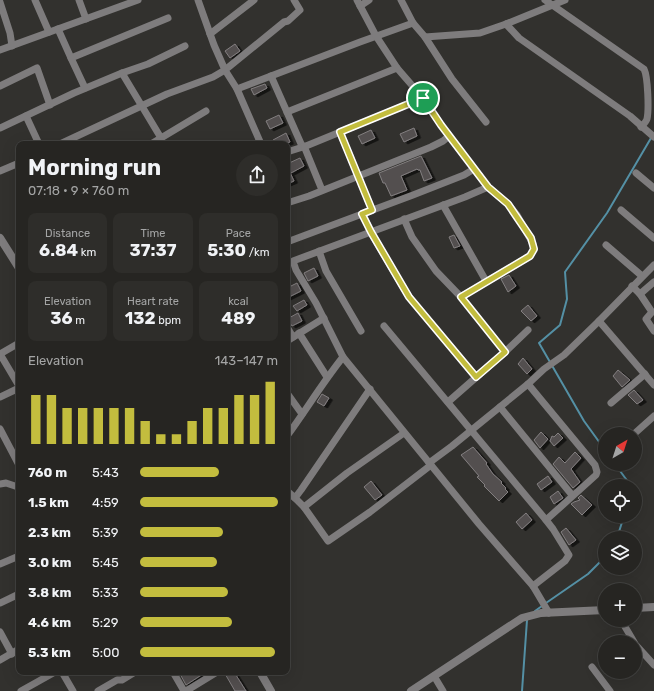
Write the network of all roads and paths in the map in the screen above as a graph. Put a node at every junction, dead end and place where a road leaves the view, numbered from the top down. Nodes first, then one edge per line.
1 (35, 0) edge
2 (79, 0) edge
3 (138, 0) edge
4 (198, 0) edge
5 (254, 0) edge
6 (294, 0) edge
7 (369, 0) edge
8 (401, 0) edge
9 (545, 0) edge
10 (565, 0) edge
11 (0, 2) edge
12 (120, 3) edge
13 (359, 3) edge
14 (554, 5) junction
15 (168, 18) dead end
16 (86, 19) junction
17 (413, 24) junction
18 (506, 24) junction
19 (58, 29) junction
20 (49, 32) junction
21 (210, 34) junction
22 (376, 36) junction
23 (425, 37) junction
24 (12, 46) junction
25 (186, 46) dead end
26 (0, 50) edge
27 (71, 58) junction
28 (397, 68) junction
29 (224, 70) junction
30 (122, 73) junction
31 (271, 76) junction
32 (0, 86) edge
33 (85, 88) junction
34 (237, 89) junction
35 (423, 98) junction
36 (50, 105) junction
37 (143, 106) junction
38 (206, 111) dead end
39 (287, 112) junction
40 (26, 116) junction
41 (486, 122) dead end
42 (641, 127) junction
43 (0, 128) edge
44 (340, 132) junction
45 (449, 136) junction
46 (161, 138) junction
47 (654, 138) edge
48 (38, 141) edge
49 (67, 141) edge
50 (156, 141) edge
51 (260, 141) edge
52 (303, 146) junction
53 (290, 151) edge
54 (16, 163) edge
55 (474, 169) junction
56 (0, 171) edge
57 (636, 173) dead end
58 (358, 176) junction
59 (488, 187) junction
60 (654, 188) edge
61 (322, 190) junction
62 (290, 203) edge
63 (443, 205) junction
64 (372, 210) junction
65 (621, 210) dead end
66 (362, 214) junction
67 (404, 220) junction
68 (371, 232) junction
69 (0, 238) edge
70 (654, 238) edge
71 (290, 241) edge
72 (606, 245) dead end
73 (319, 251) junction
74 (16, 263) edge
75 (654, 265) edge
76 (642, 276) junction
77 (486, 281) junction
78 (654, 282) edge
79 (632, 286) junction
80 (640, 294) junction
81 (461, 297) junction
82 (324, 318) junction
83 (599, 321) junction
84 (384, 326) dead end
85 (528, 330) dead end
86 (361, 331) dead end
87 (654, 331) edge
88 (293, 337) edge
89 (16, 345) edge
90 (505, 352) junction
91 (0, 354) edge
92 (343, 357) junction
93 (645, 374) junction
94 (327, 377) junction
95 (476, 377) junction
96 (16, 382) edge
97 (528, 384) junction
98 (654, 385) edge
99 (16, 389) edge
100 (370, 389) junction
101 (290, 397) edge
102 (0, 398) edge
103 (448, 402) junction
104 (611, 403) dead end
105 (500, 407) junction
106 (302, 414) junction
107 (654, 416) edge
108 (642, 427) edge
109 (0, 429) edge
110 (471, 431) junction
111 (290, 432) edge
112 (404, 433) junction
113 (16, 459) edge
114 (430, 464) junction
115 (0, 484) edge
116 (16, 486) edge
117 (290, 494) edge
118 (572, 495) junction
119 (295, 498) junction
120 (304, 507) junction
121 (546, 520) junction
122 (16, 557) edge
123 (0, 564) edge
124 (533, 586) junction
125 (16, 595) edge
126 (0, 603) edge
127 (642, 608) edge
128 (653, 608) edge
129 (598, 610) edge
130 (546, 612) junction
131 (0, 632) edge
132 (16, 652) edge
133 (642, 652) edge
134 (12, 654) junction
135 (0, 660) edge
136 (654, 665) edge
137 (592, 667) dead end
138 (50, 675) edge
139 (64, 675) edge
140 (130, 675) edge
141 (175, 675) edge
142 (212, 675) edge
143 (261, 675) edge
144 (434, 676) junction
145 (268, 690) edge
146 (21, 691) edge
147 (73, 691) edge
148 (98, 691) edge
149 (185, 691) edge
150 (411, 691) edge
151 (443, 691) edge
152 (610, 691) edge

1 - 20 street
2 - 16 street
3 - 12 street
4 - 21 street
5 - 21 street
6 - 29 street
7 - 13 street
8 - 17 street
9 - 14 street
10 - 14 street
11 - 24 street
12 - 16 street
13 - 22 street
14 - 18 street
14 - 42 street
15 - 27 street
16 - 19 street
17 - 22 street
17 - 23 street
18 - 23 street
18 - 42 street
19 - 20 street
19 - 27 street
20 - 24 street
21 - 29 street
22 - 28 street
22 - 31 street
23 - 41 street
24 - 26 street
25 - 30 street
27 - 33 street
28 - 35 street
28 - 39 street
29 - 34 street
29 - 37 street
30 - 33 street
30 - 37 street
31 - 34 street
31 - 39 street
32 - 36 street
33 - 36 street
34 - 51 street
35 - 44 street
35 - 45 street
36 - 40 street
37 - 46 street
37 - 49 street
38 - 46 street
39 - 52 street
40 - 43 street
40 - 48 street
42 - 47 street
44 - 52 street
44 - 58 street
45 - 55 street
45 - 58 street
46 - 50 street
52 - 53 street
52 - 61 street
54 - 56 street
55 - 59 street
55 - 64 street
57 - 60 street
58 - 61 street
58 - 64 street
59 - 63 street
59 - 77 street
61 - 62 street
63 - 67 street
63 - 77 street
64 - 66 street
65 - 70 street
66 - 68 street
66 - 71 street
67 - 68 street
67 - 81 street
68 - 73 street
68 - 95 street
69 - 74 street
72 - 76 street
73 - 82 street
73 - 86 street
75 - 76 street
76 - 79 street
77 - 81 street
78 - 80 street
79 - 80 street
79 - 83 street
80 - 87 street
81 - 90 street
82 - 88 street
82 - 92 street
83 - 93 street
83 - 97 street
84 - 103 street
85 - 90 street
88 - 94 street
89 - 91 street
90 - 95 street
91 - 96 street
92 - 94 street
92 - 100 street
93 - 98 street
93 - 104 street
94 - 106 street
95 - 103 street
97 - 105 street
97 - 118 street
99 - 102 street
100 - 112 street
100 - 119 street
101 - 106 street
103 - 110 street
105 - 110 street
105 - 118 street
106 - 111 street
107 - 108 street
109 - 113 street
110 - 114 street
110 - 121 street
112 - 114 street
112 - 120 street
114 - 120 street
114 - 124 street
115 - 116 street
117 - 119 street
118 - 121 street
119 - 120 street
121 - 124 street
122 - 123 street
124 - 130 street
125 - 126 street
127 - 128 street
129 - 130 street
130 - 144 street
131 - 134 street
132 - 134 street
133 - 136 street
134 - 135 street
137 - 152 street
138 - 146 street
139 - 147 street
140 - 148 street
141 - 149 street
142 - 149 street
143 - 145 street
144 - 150 street
144 - 151 street

